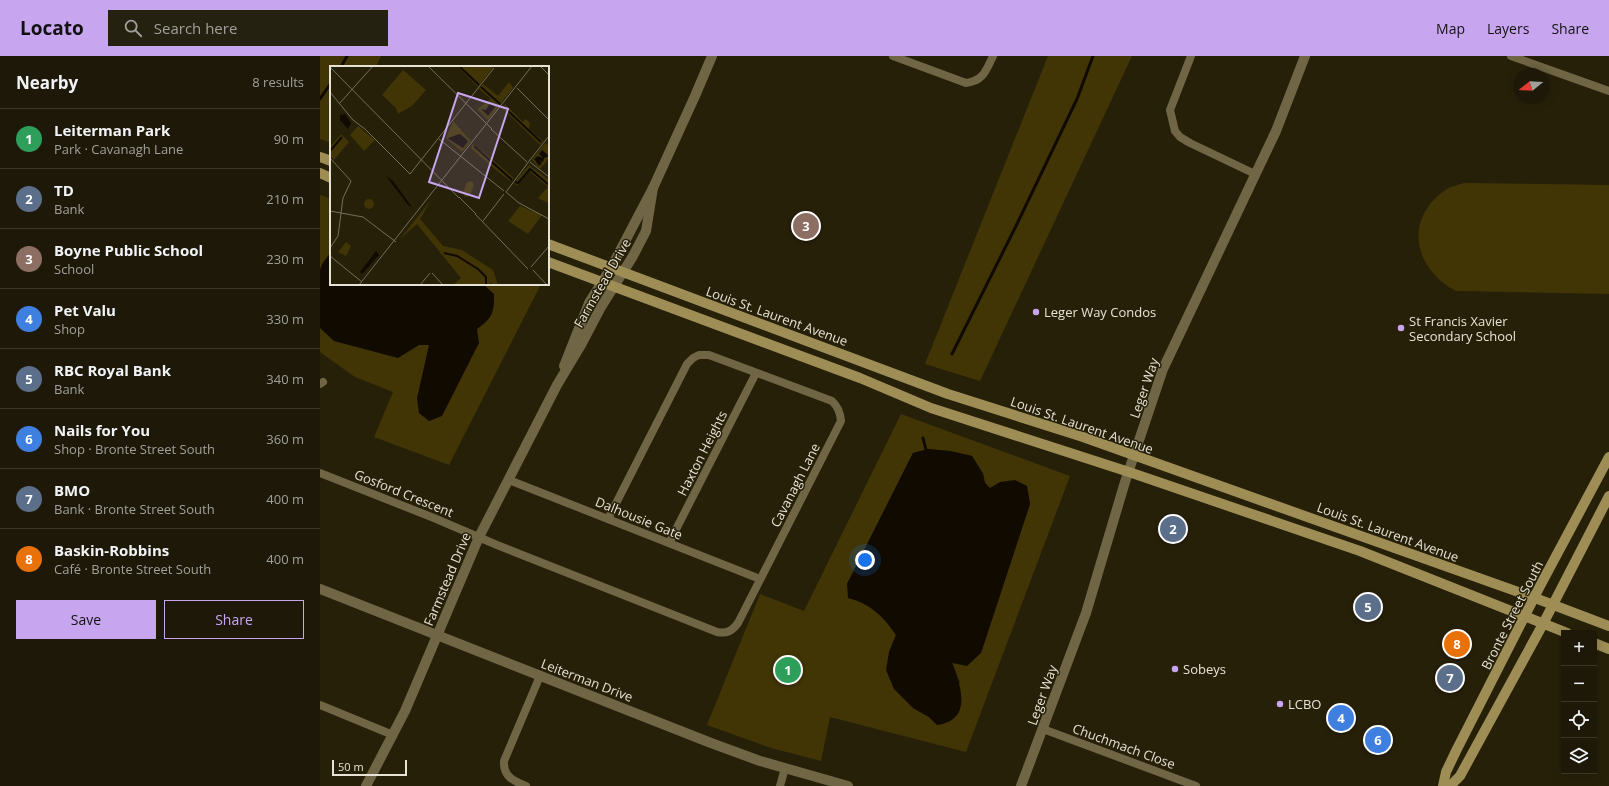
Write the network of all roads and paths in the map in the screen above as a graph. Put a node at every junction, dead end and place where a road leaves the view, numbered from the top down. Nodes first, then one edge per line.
1 (712, 56) edge
2 (893, 56) edge
3 (992, 56) edge
4 (1191, 56) edge
5 (1305, 56) edge
6 (1511, 56) edge
7 (1529, 59) edge
8 (1609, 91) edge
9 (320, 157) edge
10 (330, 161) edge
11 (320, 173) edge
12 (1255, 174) junction
13 (330, 178) edge
14 (653, 188) junction
15 (549, 244) edge
16 (549, 262) edge
17 (611, 268) junction
18 (622, 273) junction
19 (602, 282) junction
20 (614, 286) junction
21 (756, 373) junction
22 (557, 385) junction
23 (1134, 456) junction
24 (1609, 458) edge
25 (1129, 472) junction
26 (320, 473) edge
27 (508, 480) junction
28 (1609, 496) edge
29 (608, 519) junction
30 (479, 537) junction
31 (669, 543) junction
32 (760, 579) junction
33 (320, 589) edge
34 (1535, 598) junction
35 (1552, 605) junction
36 (1526, 617) junction
37 (1543, 624) junction
38 (1609, 626) edge
39 (1561, 631) edge
40 (437, 635) junction
41 (1597, 644) edge
42 (1609, 649) edge
43 (540, 676) junction
44 (320, 705) edge
45 (1043, 729) junction
46 (393, 735) junction
47 (785, 768) junction
48 (366, 786) edge
49 (526, 786) edge
50 (780, 786) edge
51 (848, 786) edge
52 (1021, 786) edge
53 (1196, 786) edge
54 (1443, 786) edge
55 (1450, 786) edge

1 - 14 street, Farmstead Drive
2 - 3 street
4 - 12 street
5 - 12 street, Leger Way
6 - 7 street
7 - 8 street
9 - 10 main road
11 - 13 main road
12 - 23 street, Leger Way
14 - 17 street, Farmstead Drive
14 - 18 street, Farmstead Drive
15 - 17 main road, Louis St. Laurent Avenue
16 - 19 main road
17 - 18 main road, Louis St. Laurent Avenue
17 - 19 street, Farmstead Drive
18 - 20 street, Farmstead Drive
18 - 23 main road, Louis St. Laurent Avenue
19 - 20 main road
19 - 22 street, Farmstead Drive
20 - 22 street, Farmstead Drive
20 - 25 main road
21 - 29 street, Cavanagh Lane
21 - 31 street, Haxton Heights
21 - 32 street, Cavanagh Lane
22 - 27 street, Farmstead Drive
23 - 25 street, Leger Way
23 - 34 main road, Louis St. Laurent Avenue
24 - 34 main road, Bronte Street South
25 - 36 main road
25 - 45 street, Leger Way
26 - 30 street, Gosford Crescent
27 - 29 street, Dalhousie Gate
27 - 30 street, Farmstead Drive
28 - 35 main road
29 - 31 street, Dalhousie Gate
30 - 32 street, Cavanagh Lane
30 - 40 street, Farmstead Drive
31 - 32 street, Dalhousie Gate
33 - 40 street, Leiterman Drive
34 - 35 main road, Louis St. Laurent Avenue
34 - 36 main road, Bronte Street South
35 - 37 main road
35 - 38 main road, Louis St. Laurent Avenue
36 - 37 main road
36 - 54 main road, Bronte Street South
37 - 39 main road
37 - 55 main road
40 - 43 street, Leiterman Drive
40 - 46 street, Farmstead Drive
41 - 42 main road
43 - 47 street, Leiterman Drive
43 - 49 street
44 - 46 street
45 - 52 street, Leger Way
45 - 53 street, Chuchmach Close
46 - 48 street, Farmstead Drive
47 - 50 street
47 - 51 street, Leiterman Drive

